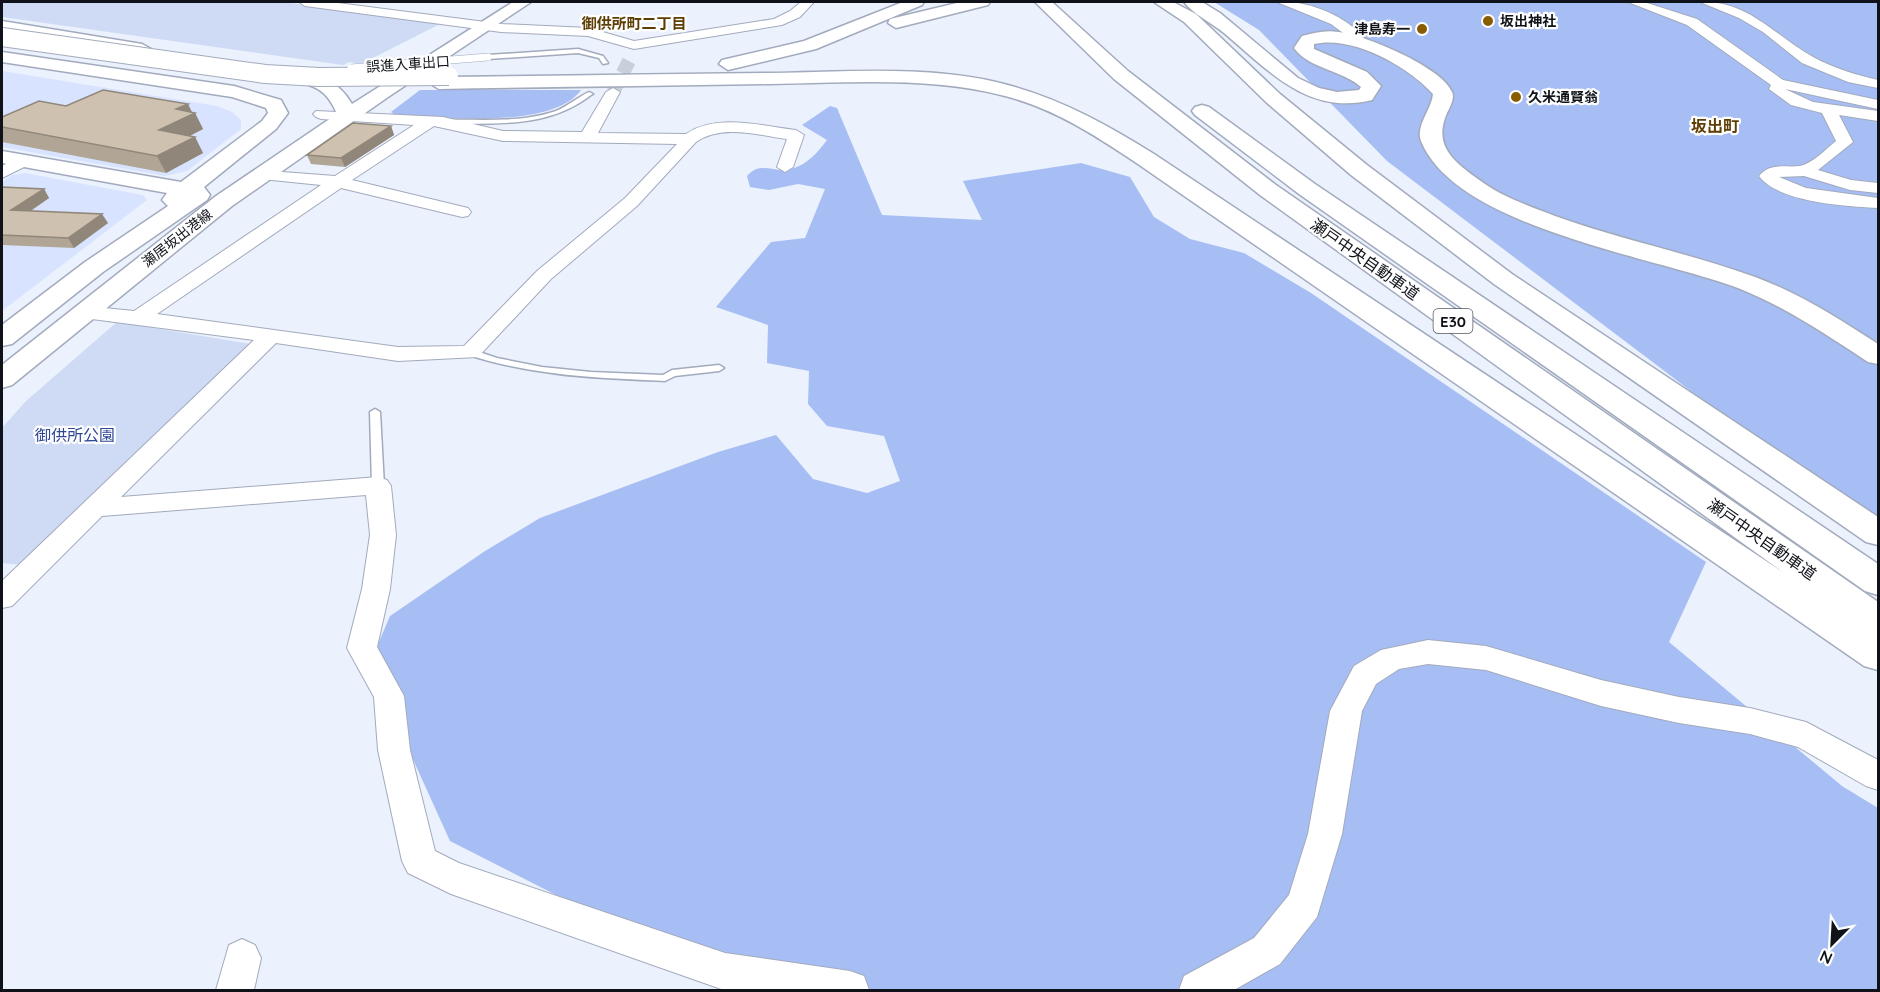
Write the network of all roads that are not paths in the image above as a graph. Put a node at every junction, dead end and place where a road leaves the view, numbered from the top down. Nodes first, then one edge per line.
1 (305, 2) edge
2 (505, 2) edge
3 (523, 2) edge
4 (808, 2) edge
5 (886, 2) edge
6 (916, 2) edge
7 (982, 2) edge
8 (1043, 2) edge
9 (1072, 2) edge
10 (1162, 2) edge
11 (1192, 2) edge
12 (1283, 2) edge
13 (1634, 2) edge
14 (1706, 2) edge
15 (481, 24) junction
16 (2, 26) edge
17 (2, 37) edge
18 (1358, 40) junction
19 (441, 41) junction
20 (634, 45) junction
21 (2, 47) edge
22 (2, 57) edge
23 (605, 63) dead end
24 (206, 67) junction
25 (644, 71) junction
26 (282, 73) junction
27 (125, 76) junction
28 (444, 79) junction
29 (1780, 84) junction
30 (1878, 84) edge
31 (614, 92) tunnel mouth
32 (589, 94) dead end
33 (1878, 104) edge
34 (344, 108) junction
35 (1829, 109) junction
36 (1878, 116) edge
37 (437, 122) junction
38 (587, 138) junction
39 (690, 139) junction
40 (12, 159) edge
41 (785, 167) dead end
42 (1801, 172) junction
43 (2, 173) edge
44 (262, 174) junction
45 (338, 182) junction
46 (1878, 188) edge
47 (193, 191) junction
48 (1878, 203) edge
49 (462, 212) dead end
50 (84, 312) junction
51 (138, 318) junction
52 (270, 337) junction
53 (2, 338) edge
54 (470, 352) junction
55 (1878, 356) edge
56 (719, 368) dead end
57 (2, 379) edge
58 (375, 412) dead end
59 (378, 486) junction
60 (94, 508) junction
61 (1878, 533) edge
62 (1878, 582) edge
63 (2, 598) edge
64 (1878, 621) edge
65 (1878, 655) edge
66 (1878, 776) edge
67 (850, 990) edge
68 (1198, 990) edge

1 - 15 street
2 - 15 main road
3 - 15 main road
4 - 20 street
5 - 25 main road
6 - 25 main road
7 - 25 main road
8 - 64 main road, 瀬戸中央自動車道 / E30
9 - 62 main road, 瀬戸中央自動車道 / E30
10 - 61 main road
11 - 18 main road
12 - 18 street
13 - 29 street
14 - 30 street
15 - 19 main road
15 - 20 street
15 - 34 main road
16 - 26 main road
17 - 24 main road, bridge
18 - 55 main road
19 - 26 main road
19 - 34 main road
20 - 25 street
21 - 28 main road
22 - 27 main road, 瀬居坂出港線
23 - 24 lane, 誤進入車出口, bridge
24 - 28 main road, bridge
25 - 28 main road
25 - 65 main road
26 - 34 main road
27 - 34 main road, 瀬居坂出港線
27 - 47 main road, 瀬居坂出港線
29 - 33 street
29 - 35 street
31 - 38 street
32 - 37 lane
34 - 37 street
34 - 44 main road, 瀬居坂出港線
34 - 47 main road, 瀬居坂出港線
35 - 36 street
35 - 42 street
37 - 38 street
37 - 45 street
38 - 39 street
39 - 41 street
39 - 54 street
40 - 43 street
40 - 47 main road
42 - 46 street
42 - 48 street
44 - 45 street
44 - 50 main road, 瀬居坂出港線
45 - 49 street
45 - 51 street
47 - 53 main road, 瀬居坂出港線
50 - 51 street
50 - 57 main road, 瀬居坂出港線
51 - 52 street
52 - 54 street
52 - 60 street
54 - 56 lane
58 - 59 lane
59 - 60 street
59 - 67 street
60 - 63 street
66 - 68 street

